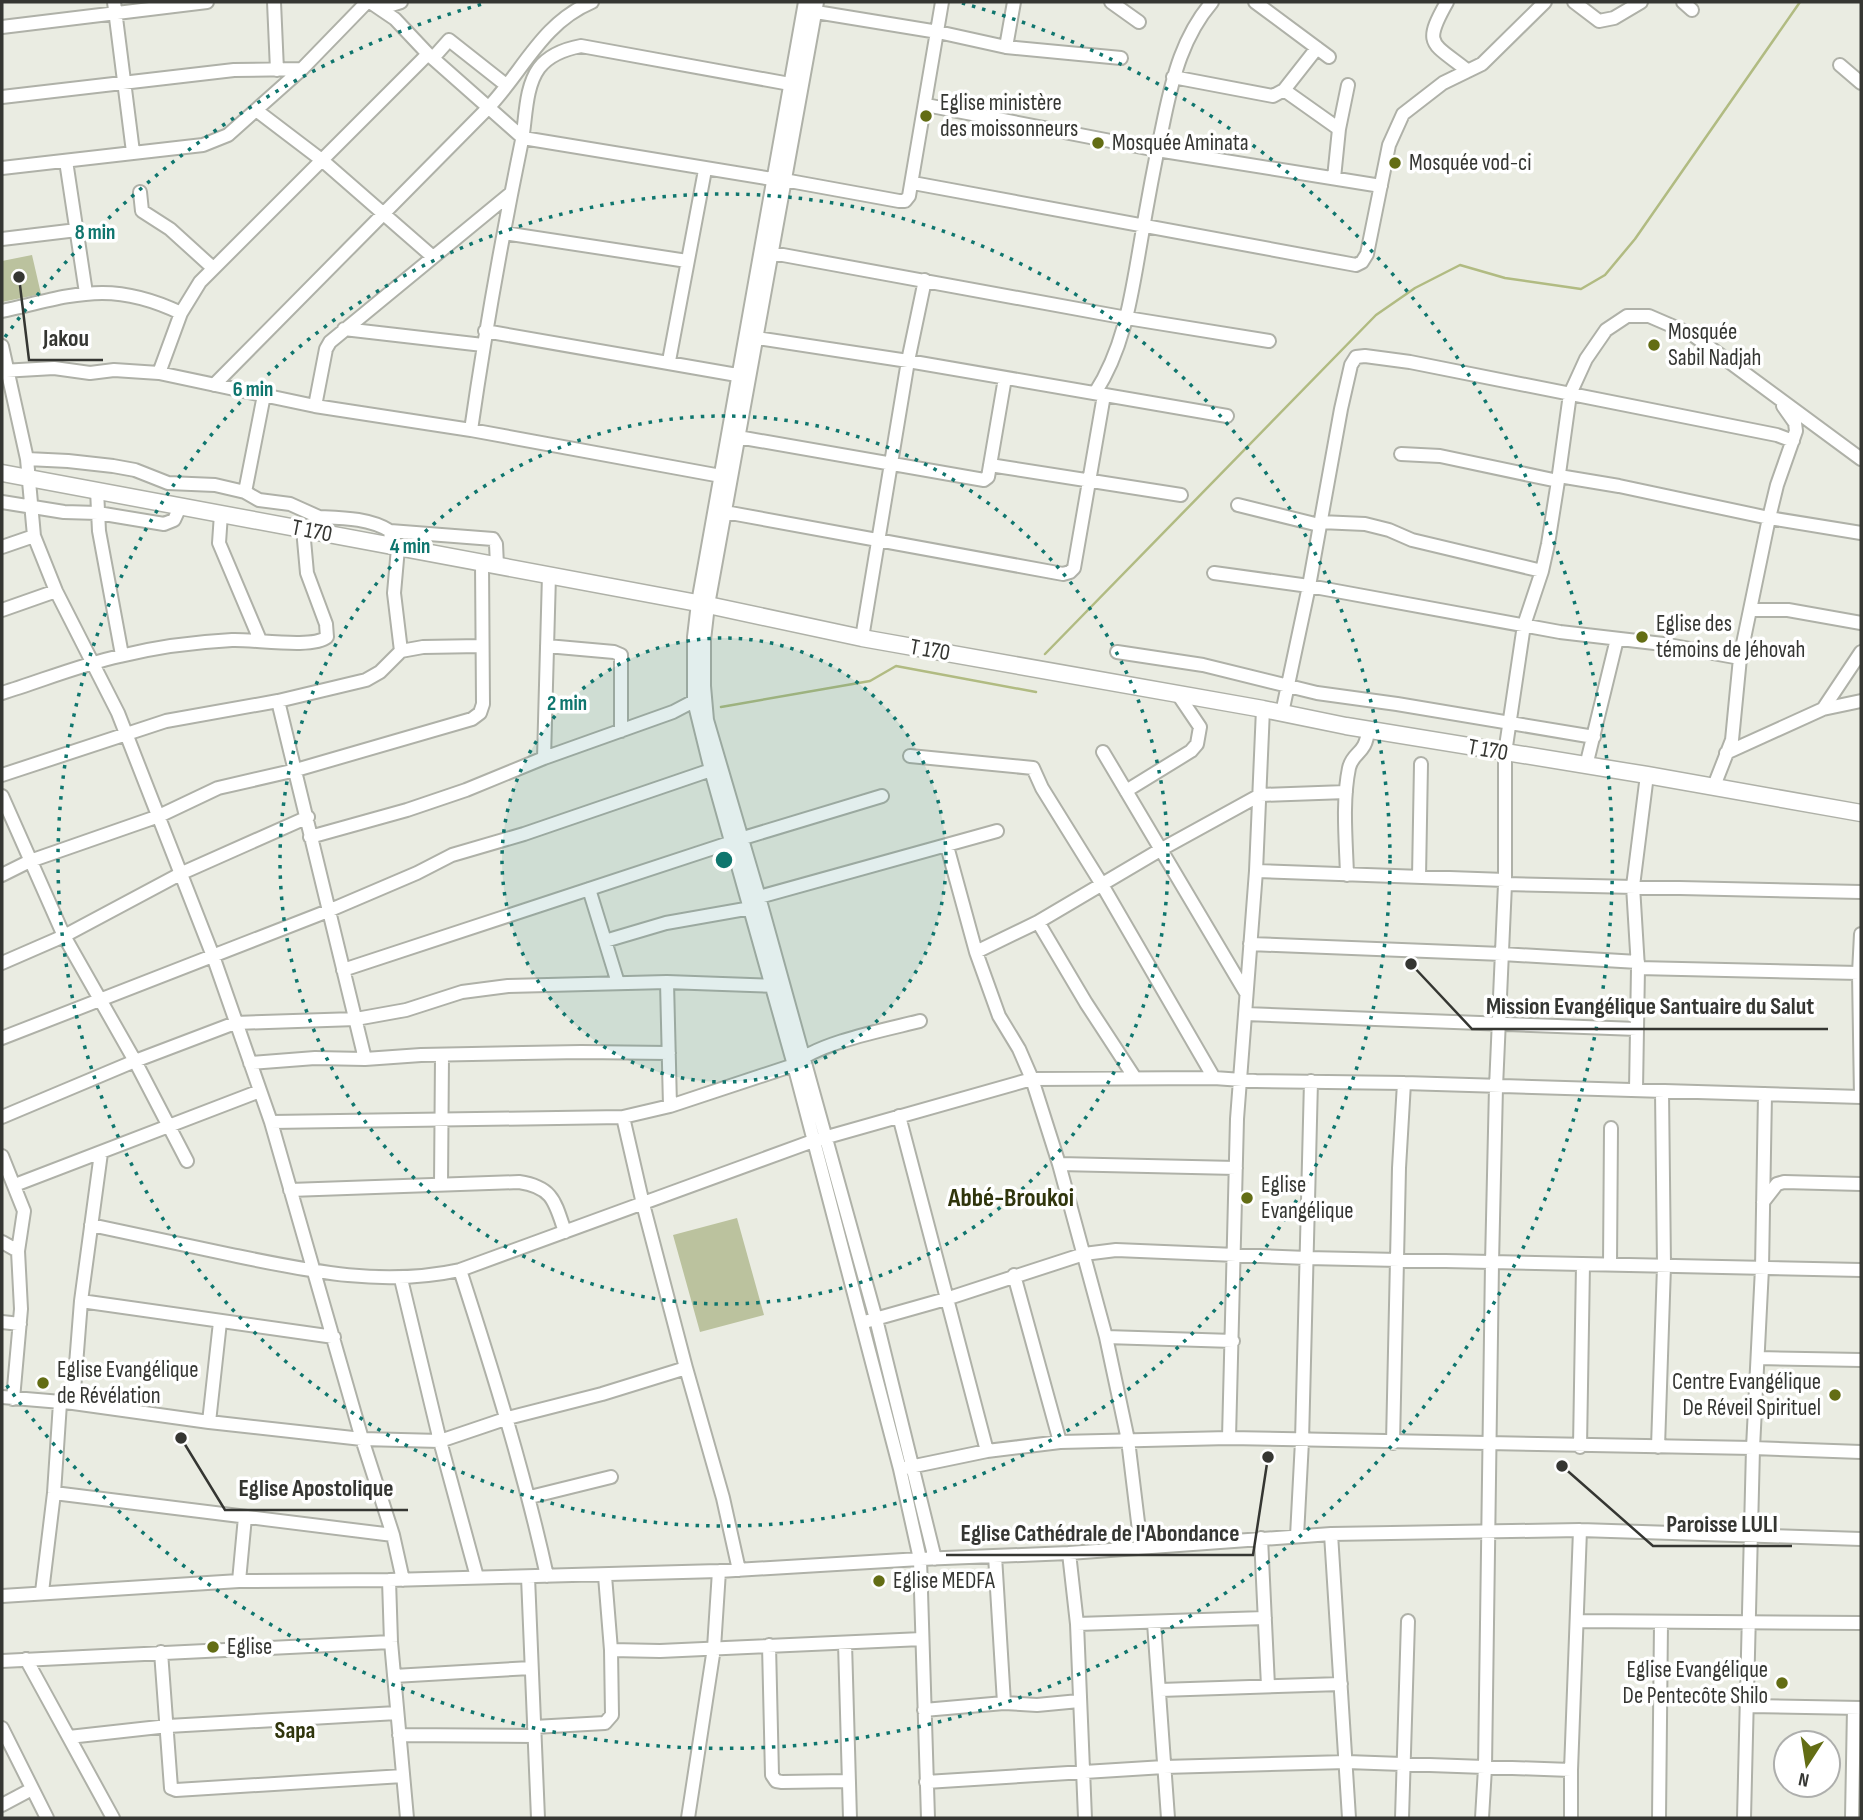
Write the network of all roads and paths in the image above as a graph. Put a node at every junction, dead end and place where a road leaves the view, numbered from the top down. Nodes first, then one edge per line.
1 (207, 2) edge
2 (274, 2) edge
3 (368, 2) edge
4 (401, 2) edge
5 (592, 2) edge
6 (805, 2) edge
7 (942, 2) edge
8 (1014, 2) edge
9 (1111, 2) edge
10 (1212, 2) edge
11 (1255, 2) edge
12 (1447, 2) edge
13 (1545, 2) edge
14 (1574, 2) edge
15 (1641, 2) edge
16 (115, 7) edge
17 (816, 7) edge
18 (382, 8) junction
19 (1139, 22) dead end
20 (2, 27) edge
21 (938, 32) junction
22 (1006, 47) junction
23 (1317, 48) junction
24 (430, 56) junction
25 (1329, 57) dead end
26 (1121, 58) dead end
27 (1840, 65) dead end
28 (302, 69) junction
29 (276, 70) junction
30 (1468, 71) junction
31 (1173, 77) junction
32 (125, 82) junction
33 (1861, 83) edge
34 (506, 85) junction
35 (790, 85) junction
36 (1348, 85) dead end
37 (1284, 90) junction
38 (2, 97) edge
39 (926, 105) junction
40 (488, 108) junction
41 (256, 110) junction
42 (1339, 129) junction
43 (523, 138) junction
44 (1157, 150) junction
45 (133, 152) junction
46 (66, 161) junction
47 (323, 161) junction
48 (2, 168) edge
49 (705, 170) junction
50 (1334, 178) junction
51 (778, 180) junction
52 (913, 183) junction
53 (1381, 186) junction
54 (140, 192) dead end
55 (510, 194) junction
56 (384, 212) junction
57 (1143, 226) junction
58 (77, 230) junction
59 (503, 233) junction
60 (2, 239) edge
61 (772, 253) junction
62 (433, 257) junction
63 (687, 261) junction
64 (213, 268) junction
65 (925, 280) junction
66 (86, 293) junction
67 (2, 311) edge
68 (181, 313) junction
69 (1128, 318) junction
70 (344, 329) junction
71 (484, 338) junction
72 (757, 338) junction
73 (1269, 341) dead end
74 (2, 346) edge
75 (669, 361) junction
76 (908, 361) junction
77 (5, 372) edge
78 (159, 373) junction
79 (737, 375) junction
80 (1005, 378) junction
81 (215, 385) junction
82 (1772, 392) junction
83 (1100, 394) junction
84 (1570, 394) junction
85 (264, 396) junction
86 (315, 406) junction
87 (1227, 416) dead end
88 (471, 430) junction
89 (737, 437) junction
90 (1793, 441) junction
91 (1401, 454) dead end
92 (27, 459) junction
93 (1861, 459) edge
94 (891, 465) junction
95 (990, 465) junction
96 (2, 473) edge
97 (721, 476) junction
98 (30, 478) junction
99 (1559, 478) junction
100 (1089, 481) junction
101 (97, 490) junction
102 (245, 492) junction
103 (1181, 495) dead end
104 (2, 502) edge
105 (1237, 505) dead end
106 (31, 506) junction
107 (180, 507) junction
108 (725, 512) junction
109 (98, 513) junction
110 (221, 514) junction
111 (1769, 518) junction
112 (1319, 523) junction
113 (320, 525) junction
114 (303, 529) junction
115 (1861, 533) edge
116 (34, 536) junction
117 (393, 541) junction
118 (879, 541) junction
119 (2, 547) edge
120 (489, 564) junction
121 (1542, 571) junction
122 (1214, 573) dead end
123 (549, 575) junction
124 (1310, 586) junction
125 (56, 591) junction
126 (703, 604) junction
127 (2, 610) edge
128 (1750, 610) junction
129 (1861, 623) edge
130 (1524, 625) junction
131 (862, 638) junction
132 (1617, 639) junction
133 (260, 640) junction
134 (481, 646) junction
135 (547, 646) junction
136 (401, 651) junction
137 (1116, 652) dead end
138 (1861, 652) edge
139 (122, 655) junction
140 (1740, 658) junction
141 (93, 663) junction
142 (1288, 685) junction
143 (2, 693) edge
144 (1177, 693) junction
145 (278, 701) junction
146 (694, 701) junction
147 (1861, 701) edge
148 (1264, 709) junction
149 (1823, 709) junction
150 (1282, 713) junction
151 (1510, 723) junction
152 (1368, 730) junction
153 (621, 731) junction
154 (126, 736) junction
155 (1594, 737) junction
156 (1103, 752) dead end
157 (1505, 753) junction
158 (1726, 753) junction
159 (910, 756) dead end
160 (544, 758) junction
161 (1421, 765) dead end
162 (1586, 766) junction
163 (296, 770) junction
164 (711, 770) junction
165 (2, 775) edge
166 (1647, 775) junction
167 (1714, 786) junction
168 (1126, 791) junction
169 (1346, 792) junction
170 (1261, 795) junction
171 (2, 796) edge
172 (882, 796) dead end
173 (1861, 813) edge
174 (159, 816) junction
175 (308, 817) junction
176 (997, 831) dead end
177 (310, 837) junction
178 (736, 840) junction
179 (947, 846) junction
180 (1160, 850) junction
181 (30, 862) junction
182 (1256, 871) junction
183 (182, 873) junction
184 (2, 875) edge
185 (1347, 875) junction
186 (1419, 877) junction
187 (1505, 882) junction
188 (1101, 883) junction
189 (1633, 886) junction
190 (589, 889) junction
191 (1861, 892) edge
192 (755, 903) junction
193 (328, 911) junction
194 (1038, 922) junction
195 (1861, 934) edge
196 (64, 936) junction
197 (605, 941) junction
198 (1250, 944) junction
199 (976, 952) junction
200 (1502, 954) junction
201 (213, 956) junction
202 (2, 963) edge
203 (1638, 965) junction
204 (343, 970) junction
205 (1859, 973) junction
206 (667, 982) junction
207 (618, 984) junction
208 (778, 986) junction
209 (1246, 993) junction
210 (101, 1000) junction
211 (1245, 1014) junction
212 (356, 1019) junction
213 (920, 1021) dead end
214 (235, 1023) junction
215 (1499, 1025) junction
216 (1637, 1029) junction
217 (2, 1038) edge
218 (669, 1053) junction
219 (442, 1055) junction
220 (365, 1059) junction
221 (135, 1061) junction
222 (799, 1061) junction
223 (250, 1062) junction
224 (1135, 1078) junction
225 (1214, 1078) junction
226 (1032, 1079) junction
227 (1239, 1081) junction
228 (1311, 1081) junction
229 (1404, 1083) junction
230 (1496, 1087) junction
231 (1636, 1090) junction
232 (260, 1091) junction
233 (1662, 1091) junction
234 (1765, 1094) junction
235 (1861, 1097) edge
236 (670, 1105) junction
237 (899, 1116) junction
238 (2, 1117) edge
239 (623, 1117) junction
240 (441, 1120) junction
241 (271, 1122) junction
242 (169, 1127) junction
243 (1611, 1129) dead end
244 (820, 1139) junction
245 (101, 1153) junction
246 (2, 1156) edge
247 (187, 1161) dead end
248 (1059, 1164) junction
249 (1236, 1168) junction
250 (1861, 1184) edge
251 (15, 1185) junction
252 (441, 1185) junction
253 (290, 1190) junction
254 (1763, 1202) junction
255 (643, 1204) junction
256 (91, 1225) junction
257 (565, 1232) junction
258 (2, 1242) edge
259 (18, 1251) junction
260 (1084, 1254) junction
261 (1234, 1255) junction
262 (1307, 1258) junction
263 (1398, 1259) junction
264 (1492, 1263) junction
265 (1583, 1265) junction
266 (1610, 1265) junction
267 (1664, 1266) junction
268 (1762, 1268) junction
269 (460, 1270) junction
270 (1861, 1270) edge
271 (314, 1272) junction
272 (1014, 1275) junction
273 (401, 1279) junction
274 (946, 1299) junction
275 (81, 1301) junction
276 (876, 1319) junction
277 (2, 1322) edge
278 (220, 1322) junction
279 (861, 1323) junction
280 (20, 1324) junction
281 (334, 1337) junction
282 (1106, 1337) junction
283 (1233, 1341) junction
284 (1758, 1358) junction
285 (1861, 1360) edge
286 (686, 1368) junction
287 (7, 1398) edge
288 (67, 1403) junction
289 (508, 1418) junction
290 (209, 1422) junction
291 (1229, 1438) junction
292 (362, 1439) junction
293 (1128, 1440) junction
294 (440, 1441) junction
295 (1302, 1441) junction
296 (1060, 1442) junction
297 (1393, 1443) junction
298 (1490, 1444) junction
299 (1580, 1447) junction
300 (1658, 1447) junction
301 (1753, 1448) junction
302 (987, 1451) junction
303 (1861, 1452) edge
304 (906, 1468) junction
305 (611, 1476) dead end
306 (54, 1493) junction
307 (530, 1497) junction
308 (245, 1517) junction
309 (1580, 1530) junction
310 (1487, 1531) junction
311 (1331, 1534) junction
312 (393, 1535) junction
313 (1297, 1536) junction
314 (1752, 1536) junction
315 (1261, 1538) junction
316 (1861, 1539) edge
317 (1141, 1547) junction
318 (1069, 1553) junction
319 (995, 1556) junction
320 (920, 1559) junction
321 (935, 1559) junction
322 (739, 1570) junction
323 (719, 1572) junction
324 (547, 1576) junction
325 (605, 1576) junction
326 (477, 1577) junction
327 (528, 1577) junction
328 (389, 1580) junction
329 (403, 1580) junction
330 (239, 1581) junction
331 (41, 1592) junction
332 (2, 1596) edge
333 (1265, 1618) junction
334 (1408, 1621) dead end
335 (1578, 1621) junction
336 (1154, 1623) junction
337 (1661, 1623) junction
338 (1749, 1623) junction
339 (1861, 1623) edge
340 (1077, 1624) junction
341 (922, 1639) junction
342 (391, 1642) junction
343 (845, 1643) junction
344 (769, 1645) junction
345 (714, 1648) junction
346 (611, 1650) junction
347 (161, 1652) junction
348 (26, 1659) junction
349 (2, 1661) edge
350 (531, 1668) junction
351 (394, 1676) junction
352 (1341, 1684) junction
353 (1268, 1685) junction
354 (1160, 1690) junction
355 (1079, 1701) junction
356 (1004, 1703) junction
357 (1748, 1706) junction
358 (1858, 1708) edge
359 (924, 1710) junction
360 (397, 1713) junction
361 (168, 1726) junction
362 (2, 1728) edge
363 (534, 1731) junction
364 (399, 1735) junction
365 (69, 1737) junction
366 (1346, 1762) junction
367 (1402, 1763) junction
368 (1164, 1767) junction
369 (1485, 1768) junction
370 (1571, 1770) junction
371 (1082, 1772) junction
372 (403, 1776) junction
373 (848, 1782) junction
374 (926, 1782) junction
375 (32, 1789) junction
376 (2, 1805) edge
377 (47, 1818) edge
378 (113, 1818) edge
379 (407, 1818) edge
380 (538, 1818) edge
381 (688, 1818) edge
382 (850, 1818) edge
383 (928, 1818) edge
384 (1085, 1818) edge
385 (1168, 1818) edge
386 (1349, 1818) edge
387 (1402, 1818) edge
388 (1482, 1818) edge
389 (1571, 1818) edge
390 (1659, 1818) edge
391 (1744, 1818) edge
392 (1852, 1818) edge

1 - 16 street
2 - 29 street
3 - 18 street
3 - 28 street
4 - 18 street
5 - 34 street
6 - 35 street
7 - 21 street
8 - 22 street
9 - 19 street
10 - 31 street
11 - 23 street
12 - 30 street
13 - 30 street
14 - 15 street
16 - 20 street
16 - 32 street
17 - 21 street
17 - 51 street
18 - 24 street
21 - 22 street
21 - 39 street
22 - 26 street
23 - 25 street
23 - 37 street
24 - 34 street
24 - 40 street
24 - 47 street
27 - 33 street
28 - 29 street
28 - 41 street
29 - 32 street
30 - 53 street
31 - 37 street
31 - 44 street
32 - 38 street
32 - 45 street
34 - 40 street
35 - 43 street
35 - 51 street
36 - 42 street
37 - 42 street
39 - 44 street
39 - 52 street
40 - 43 street
40 - 56 street
41 - 45 street
41 - 47 street
42 - 50 street
43 - 49 street
43 - 55 street
44 - 50 street
44 - 57 street
45 - 46 street
46 - 48 street
46 - 58 street
47 - 56 street
47 - 64 street
49 - 51 street
49 - 63 street
50 - 53 street
51 - 52 street
51 - 61 street
51 - 79 street
52 - 57 street
53 - 57 street
54 - 64 street
55 - 59 street
55 - 62 street
56 - 62 street
56 - 81 street
57 - 69 street
58 - 60 street
58 - 66 street
59 - 63 street
59 - 71 street
61 - 65 street
61 - 72 street
62 - 70 street
63 - 75 street
64 - 68 street
65 - 69 street
65 - 76 street
66 - 67 street
66 - 68 street
68 - 78 street
69 - 73 street
69 - 83 street
70 - 71 street
70 - 86 street
71 - 75 street
71 - 88 street
72 - 76 street
72 - 89 street
74 - 77 street
75 - 79 street
76 - 80 street
76 - 94 street
77 - 78 street
77 - 92 street
78 - 81 street
79 - 97 street
80 - 83 street
80 - 95 street
81 - 85 street
82 - 84 street
82 - 90 street
82 - 93 street
83 - 87 street
83 - 100 street
84 - 90 street
84 - 99 street
84 - 112 street
85 - 86 street
85 - 102 street
86 - 88 street
88 - 97 street
89 - 94 street
89 - 108 street
90 - 111 street
91 - 99 street
92 - 98 street
92 - 102 street
94 - 95 street
94 - 118 street
95 - 100 street
96 - 98 main road, T 170
97 - 126 street
98 - 101 main road, T 170
98 - 106 street
99 - 111 street
99 - 121 street
100 - 103 street
100 - 118 street
101 - 107 main road, T 170
101 - 109 street
102 - 113 street
104 - 106 street
105 - 112 street
106 - 109 street
106 - 116 street
107 - 109 street
107 - 110 main road, T 170
108 - 118 street
108 - 126 street
109 - 139 street
110 - 114 main road, T 170
110 - 133 street
111 - 115 street
111 - 128 street
112 - 121 street
112 - 124 street
113 - 114 main road, T 170
113 - 117 main road, T 170
114 - 133 street
116 - 119 street
116 - 125 street
117 - 120 main road, T 170
117 - 120 street
117 - 136 street
118 - 131 street
120 - 123 main road, T 170
120 - 134 street
121 - 130 street
122 - 124 street
123 - 126 main road, T 170
123 - 135 street
124 - 130 street
124 - 142 street
125 - 127 street
125 - 141 street
126 - 131 main road, T 170
126 - 146 street
126 - 178 street
128 - 129 street
128 - 140 street
130 - 132 street
130 - 151 street
131 - 144 main road, T 170
132 - 140 street
132 - 155 street
133 - 139 street
134 - 136 street
134 - 163 street
135 - 153 street
135 - 160 street
136 - 145 street
137 - 142 street
138 - 149 street
139 - 141 street
140 - 158 street
141 - 143 street
141 - 154 street
142 - 150 street
142 - 151 street
144 - 148 main road, T 170
144 - 168 street
145 - 154 street
145 - 163 street
146 - 153 street
146 - 164 street
147 - 149 street
148 - 150 main road, T 170
148 - 170 street
149 - 158 street
150 - 152 main road, T 170
151 - 155 street
151 - 157 street
152 - 157 main road, T 170
152 - 169 street
153 - 160 street
154 - 165 street
154 - 174 street
155 - 162 street
156 - 168 street
157 - 162 main road, T 170
157 - 187 street
158 - 167 street
159 - 188 street
160 - 177 street
161 - 186 street
162 - 166 main road, T 170
163 - 174 street
163 - 175 street
164 - 178 street
164 - 193 street
166 - 167 main road, T 170
166 - 189 street
167 - 173 main road, T 170
168 - 180 street
169 - 170 street
169 - 185 street
170 - 180 street
170 - 182 street
171 - 181 street
172 - 178 street
174 - 181 street
174 - 183 street
175 - 177 street
175 - 183 street
176 - 179 street
177 - 193 street
178 - 190 street
178 - 192 street
179 - 192 street
179 - 199 street
180 - 188 street
180 - 209 street
181 - 184 street
181 - 196 street
182 - 185 street
182 - 198 street
183 - 196 street
183 - 201 street
185 - 186 street
186 - 187 street
187 - 189 street
187 - 200 street
188 - 194 street
188 - 225 street
189 - 191 street
189 - 203 street
190 - 197 street
190 - 204 street
192 - 197 street
192 - 208 street
193 - 201 street
193 - 204 street
194 - 199 street
194 - 224 street
195 - 205 street
196 - 202 street
196 - 210 street
197 - 207 street
198 - 200 street
198 - 209 street
199 - 226 street
200 - 203 street
200 - 215 street
201 - 210 street
201 - 214 street
203 - 205 street
203 - 216 street
204 - 212 street
205 - 235 street
206 - 207 street
206 - 208 street
206 - 218 street
207 - 212 street
208 - 222 street
209 - 211 street
210 - 217 street
210 - 221 street
211 - 215 street
211 - 227 street
212 - 214 street
212 - 220 street
213 - 222 street
214 - 221 street
214 - 223 street
215 - 216 street
215 - 230 street
216 - 231 street
218 - 219 street
218 - 236 street
219 - 220 street
219 - 240 street
220 - 223 street
221 - 238 street
221 - 242 street
222 - 236 street
222 - 244 street
223 - 232 street
224 - 225 street
224 - 226 street
225 - 227 street
226 - 237 street
226 - 248 street
227 - 228 street
227 - 249 street
228 - 229 street
228 - 262 street
229 - 230 street
229 - 263 street
230 - 231 street
230 - 264 street
231 - 233 street
232 - 241 street
232 - 242 street
233 - 234 street
233 - 267 street
234 - 235 street
234 - 254 street
236 - 239 street
237 - 244 street
237 - 274 street
239 - 240 street
239 - 255 street
240 - 241 street
240 - 252 street
241 - 253 street
242 - 245 street
242 - 247 street
243 - 266 street
244 - 255 street
244 - 276 street
244 - 279 street
245 - 251 street
245 - 256 street
246 - 251 street
248 - 249 street
248 - 260 street
249 - 261 street
250 - 254 street
251 - 259 street
252 - 253 street
252 - 257 street
253 - 271 street
254 - 268 street
255 - 257 street
255 - 286 street
256 - 271 street
256 - 275 street
257 - 269 street
258 - 259 street
259 - 280 street
260 - 261 street
260 - 272 street
260 - 282 street
261 - 262 street
261 - 283 street
262 - 263 street
262 - 295 street
263 - 264 street
263 - 297 street
264 - 265 street
264 - 298 street
265 - 266 street
265 - 299 street
266 - 267 street
267 - 268 street
267 - 300 street
268 - 270 street
268 - 284 street
269 - 273 street
269 - 289 street
271 - 273 street
271 - 281 street
272 - 274 street
272 - 296 street
273 - 294 street
274 - 276 street
274 - 302 street
275 - 278 street
275 - 288 street
276 - 279 street
276 - 304 street
277 - 280 street
278 - 281 street
278 - 290 street
279 - 304 street
280 - 287 street
281 - 292 street
282 - 283 street
282 - 293 street
283 - 291 street
284 - 285 street
284 - 301 street
286 - 289 street
286 - 322 street
287 - 288 street
288 - 290 street
288 - 306 street
289 - 294 street
289 - 307 street
290 - 292 street
291 - 293 street
291 - 295 street
292 - 294 street
292 - 312 street
293 - 296 street
293 - 317 street
294 - 326 street
295 - 297 street
295 - 313 street
296 - 302 street
297 - 298 street
298 - 299 street
298 - 310 street
299 - 300 street
300 - 301 street
301 - 303 street
301 - 314 street
302 - 304 street
304 - 320 street
304 - 321 street
305 - 307 street
306 - 308 street
306 - 331 street
307 - 324 street
308 - 312 street
308 - 330 street
309 - 310 street
309 - 314 street
309 - 335 street
310 - 311 street
310 - 369 street
311 - 313 street
311 - 352 street
312 - 329 street
313 - 315 street
314 - 316 street
314 - 338 street
315 - 317 street
315 - 333 street
317 - 318 street
318 - 319 street
318 - 340 street
319 - 321 street
319 - 356 street
320 - 321 street
320 - 322 street
320 - 341 street
322 - 323 street
323 - 325 street
323 - 345 street
324 - 325 street
324 - 327 street
325 - 346 street
326 - 327 street
326 - 329 street
327 - 350 street
328 - 329 street
328 - 330 street
328 - 342 street
330 - 331 street
331 - 332 street
333 - 336 street
333 - 353 street
334 - 367 street
335 - 337 street
335 - 370 street
336 - 340 street
336 - 354 street
337 - 338 street
337 - 390 street
338 - 339 street
338 - 357 street
340 - 355 street
341 - 343 street
341 - 359 street
342 - 347 street
342 - 351 street
343 - 344 street
343 - 373 street
344 - 345 street
344 - 373 street
345 - 346 street
345 - 381 street
346 - 363 street
347 - 348 street
347 - 361 street
348 - 349 street
348 - 365 street
350 - 351 street
350 - 363 street
351 - 360 street
352 - 353 street
352 - 366 street
353 - 354 street
354 - 368 street
355 - 356 street
355 - 371 street
356 - 359 street
357 - 358 street
357 - 391 street
358 - 392 street
359 - 374 street
360 - 361 street
360 - 364 street
361 - 365 street
361 - 372 street
362 - 375 street
363 - 364 street
363 - 380 street
364 - 372 street
365 - 378 street
366 - 367 street
366 - 368 street
366 - 386 street
367 - 369 street
367 - 387 street
368 - 371 street
368 - 385 street
369 - 370 street
369 - 388 street
370 - 389 street
371 - 374 street
371 - 384 street
372 - 379 street
373 - 382 street
374 - 383 street
375 - 376 street
375 - 377 street

